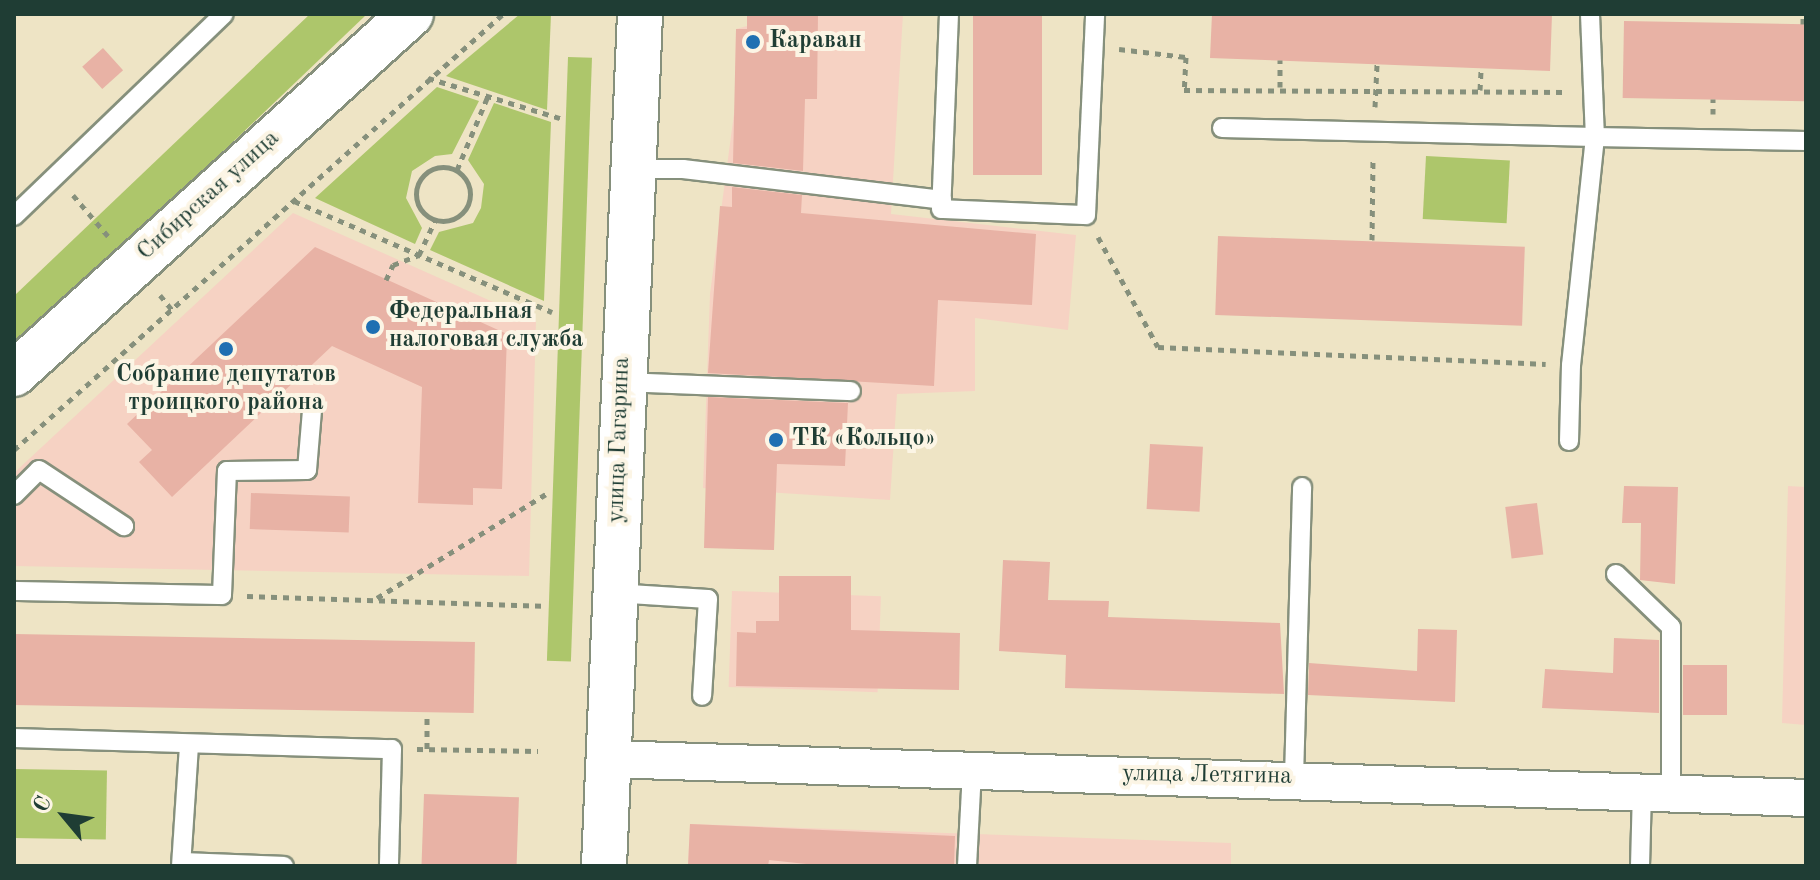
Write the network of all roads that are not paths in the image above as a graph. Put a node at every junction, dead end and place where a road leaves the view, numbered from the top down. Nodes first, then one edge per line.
1 (224, 14) edge
2 (949, 14) edge
3 (1095, 14) edge
4 (1590, 14) edge
5 (406, 15) edge
6 (637, 20) edge
7 (1222, 128) dead end
8 (1595, 137) junction
9 (1806, 141) edge
10 (633, 169) junction
11 (942, 200) junction
12 (14, 216) edge
13 (14, 374) edge
14 (622, 382) junction
15 (851, 391) dead end
16 (312, 411) dead end
17 (1569, 441) dead end
18 (1302, 487) dead end
19 (14, 495) edge
20 (124, 526) dead end
21 (1616, 574) dead end
22 (14, 591) edge
23 (614, 593) junction
24 (702, 696) dead end
25 (14, 738) edge
26 (189, 745) junction
27 (608, 759) junction
28 (972, 770) junction
29 (1294, 778) junction
30 (1657, 793) junction
31 (1806, 798) edge
32 (183, 864) edge
33 (284, 866) edge
34 (389, 866) edge
35 (604, 866) edge
36 (967, 866) edge
37 (1640, 866) edge

1 - 12 lane
2 - 11 lane
3 - 11 lane
4 - 8 lane
5 - 13 main road, Сибирская улица
6 - 10 main road, улица Гагарина
7 - 8 lane
8 - 9 lane
8 - 17 lane
10 - 11 lane
10 - 14 main road, улица Гагарина
14 - 15 lane
14 - 23 main road, улица Гагарина
16 - 22 lane
18 - 29 lane
19 - 20 lane
21 - 30 lane
23 - 24 lane
23 - 27 main road, улица Гагарина
25 - 26 lane
26 - 32 lane
26 - 34 lane
27 - 28 street, улица Летягина
27 - 35 main road, улица Гагарина
28 - 29 street, улица Летягина
28 - 36 lane
29 - 30 street, улица Летягина
30 - 31 street, улица Летягина
30 - 37 lane
32 - 33 lane

